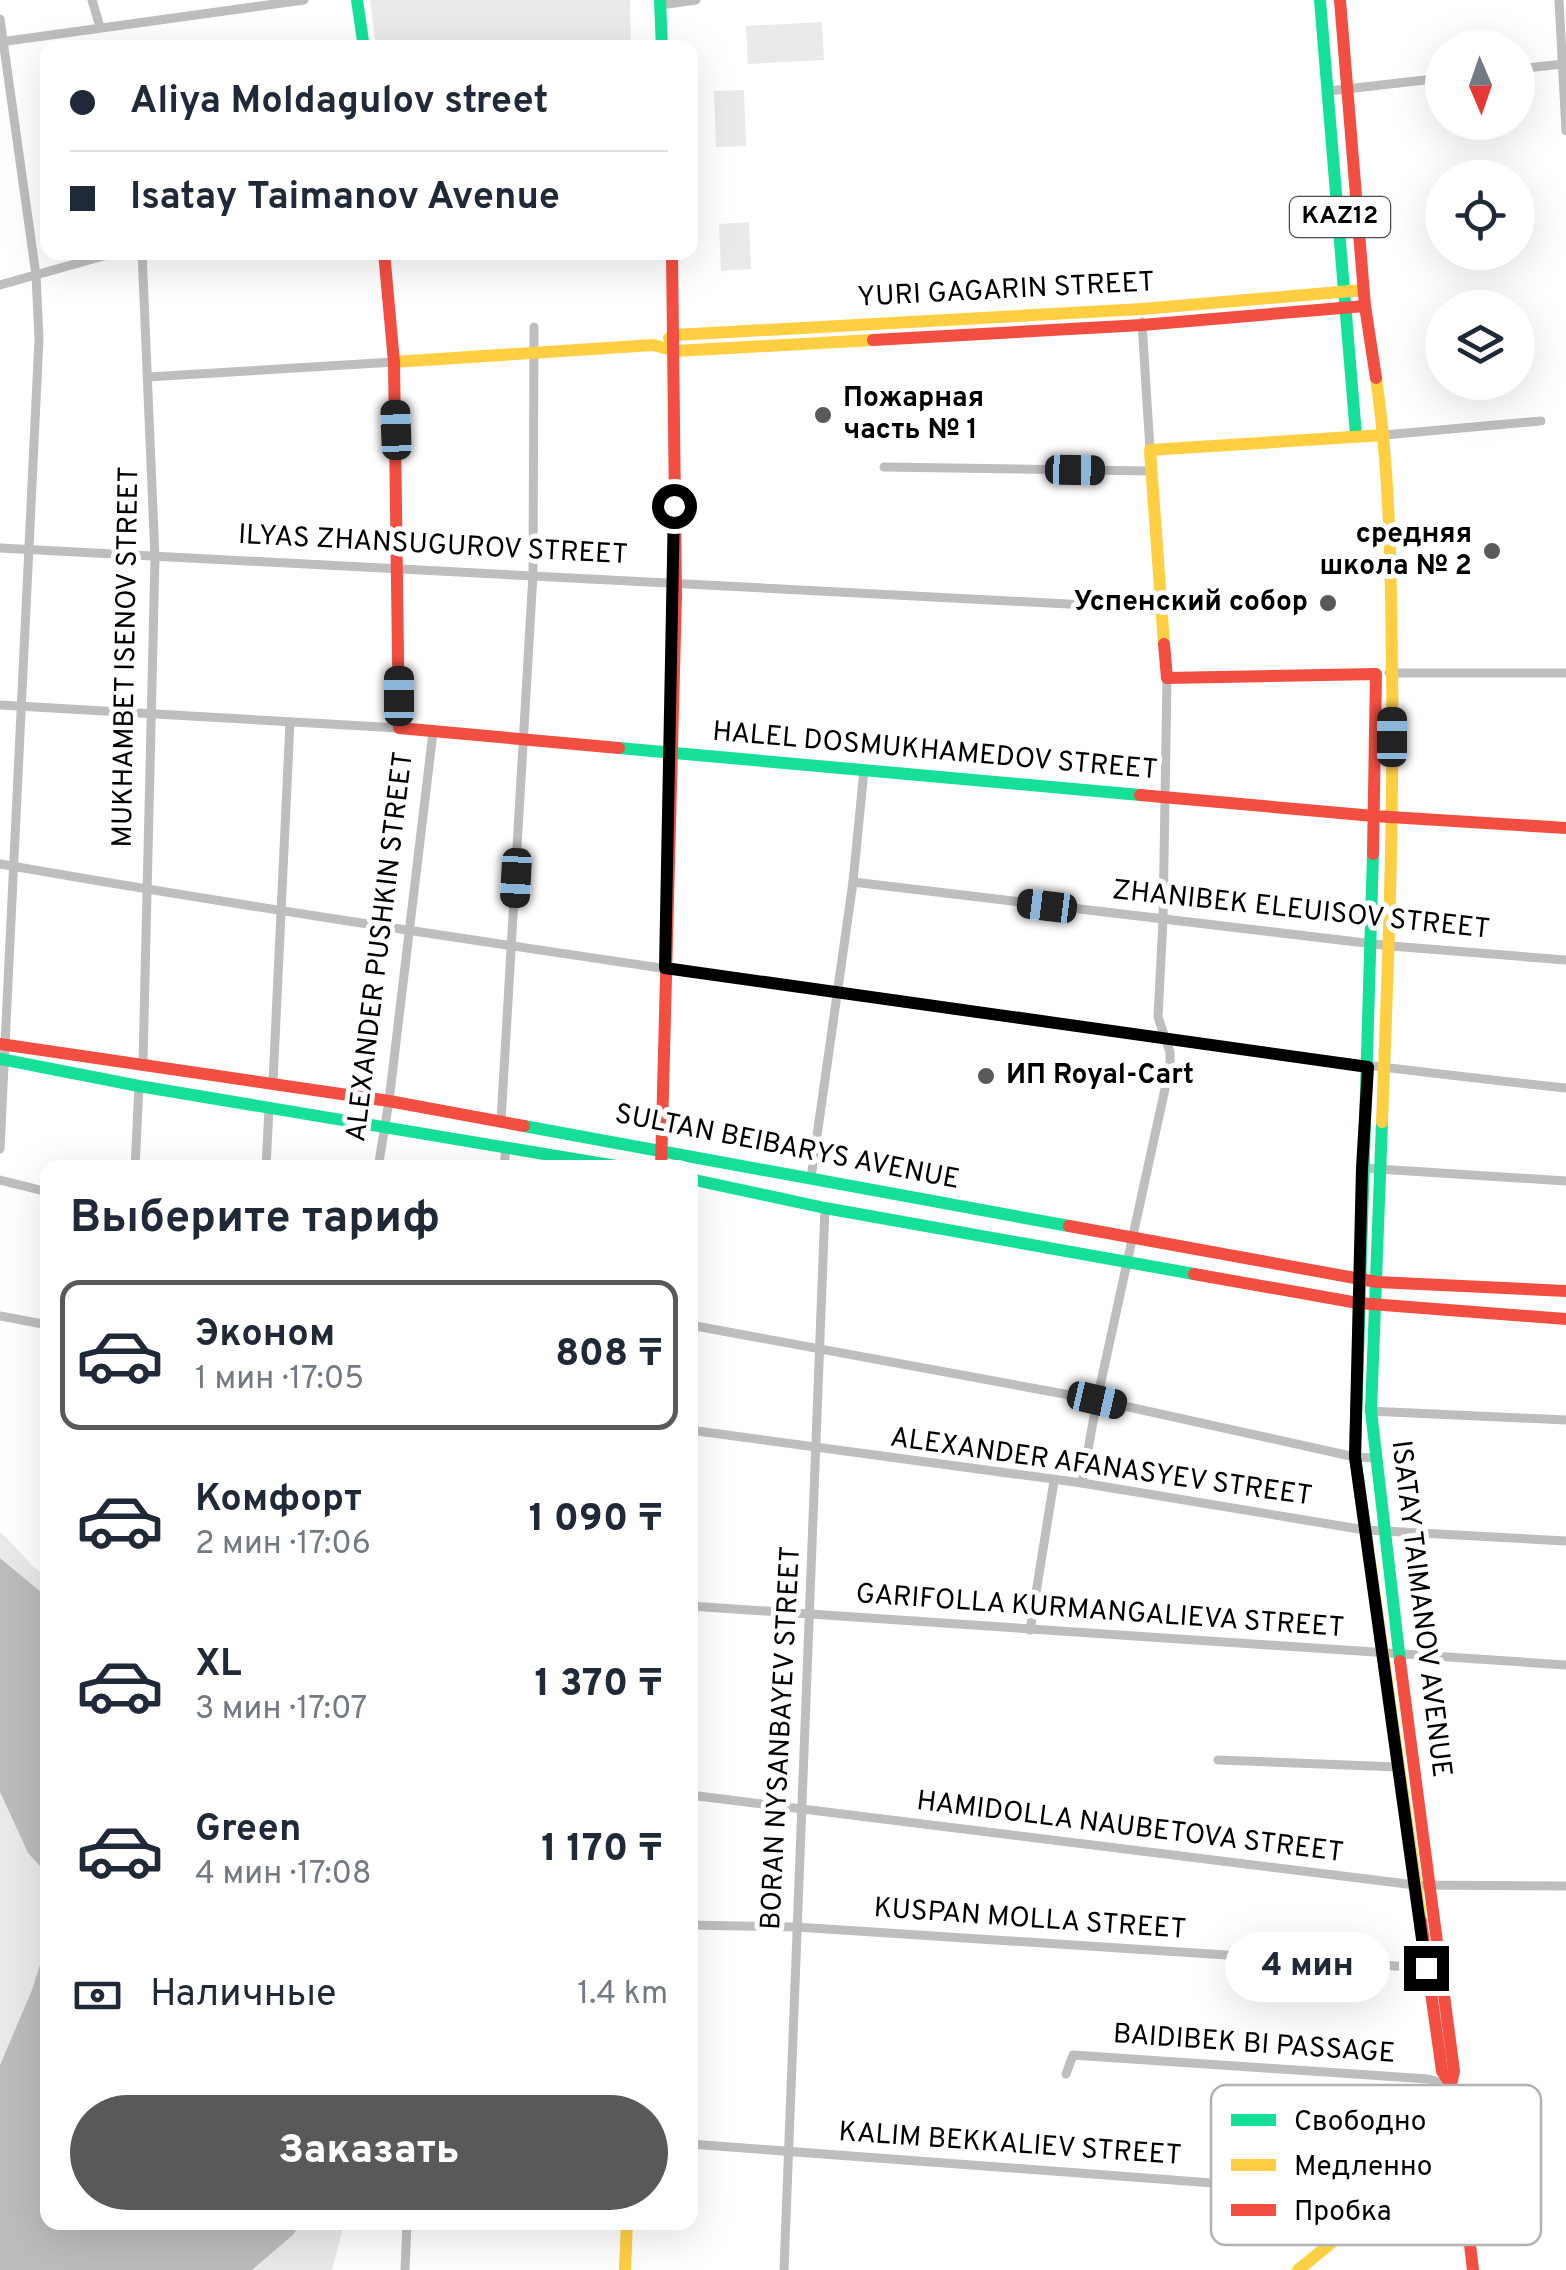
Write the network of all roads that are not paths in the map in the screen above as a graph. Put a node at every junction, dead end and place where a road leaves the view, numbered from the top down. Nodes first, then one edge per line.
1 (92, 0) edge
2 (304, 0) edge
3 (357, 0) edge
4 (696, 0) edge
5 (1320, 0) edge
6 (1340, 0) edge
7 (1558, 0) edge
8 (660, 2) edge
9 (236, 5) edge
10 (0, 19) edge
11 (100, 27) junction
12 (363, 40) edge
13 (662, 40) edge
14 (2, 41) edge
15 (1563, 64) edge
16 (1535, 67) edge
17 (1425, 80) edge
18 (1348, 89) junction
19 (1329, 92) junction
20 (1566, 131) edge
21 (91, 260) edge
22 (142, 260) edge
23 (385, 260) edge
24 (672, 260) edge
25 (36, 276) junction
26 (0, 284) edge
27 (1363, 290) junction
28 (1346, 292) junction
29 (1365, 306) junction
30 (1347, 308) junction
31 (1142, 309) junction
32 (1142, 325) junction
33 (534, 328) dead end
34 (675, 335) junction
35 (653, 346) junction
36 (676, 350) junction
37 (533, 354) junction
38 (394, 362) junction
39 (148, 377) junction
40 (1542, 421) dead end
41 (1356, 435) junction
42 (1384, 435) junction
43 (1150, 450) junction
44 (884, 468) dead end
45 (1152, 471) junction
46 (0, 548) edge
47 (29, 551) junction
48 (154, 558) junction
49 (400, 567) junction
50 (532, 574) junction
51 (674, 584) junction
52 (1162, 609) junction
53 (1392, 673) junction
54 (1566, 673) edge
55 (1376, 674) junction
56 (1167, 678) junction
57 (0, 706) edge
58 (22, 708) junction
59 (152, 714) junction
60 (290, 722) junction
61 (399, 728) junction
62 (433, 732) junction
63 (524, 739) junction
64 (670, 754) junction
65 (864, 770) junction
66 (1166, 797) junction
67 (1374, 816) junction
68 (1394, 817) junction
69 (1566, 828) edge
70 (0, 864) edge
71 (12, 866) junction
72 (853, 882) junction
73 (146, 889) junction
74 (280, 912) junction
75 (1163, 920) junction
76 (409, 932) junction
77 (1372, 943) junction
78 (1391, 946) junction
79 (513, 948) junction
80 (1566, 960) edge
81 (665, 968) junction
82 (836, 994) junction
83 (4, 1019) edge
84 (1166, 1039) junction
85 (4, 1044) edge
86 (3, 1060) edge
87 (143, 1062) junction
88 (1368, 1067) junction
89 (1386, 1069) junction
90 (273, 1082) junction
91 (139, 1086) junction
92 (1566, 1088) edge
93 (389, 1101) junction
94 (268, 1108) junction
95 (502, 1121) junction
96 (384, 1128) junction
97 (506, 1147) junction
98 (661, 1148) junction
99 (0, 1150) edge
100 (134, 1160) edge
101 (266, 1160) edge
102 (379, 1160) edge
103 (505, 1160) edge
104 (582, 1160) edge
105 (661, 1160) edge
106 (1362, 1168) junction
107 (1382, 1170) junction
108 (811, 1178) junction
109 (0, 1180) edge
110 (698, 1181) edge
111 (1566, 1181) edge
112 (40, 1190) edge
113 (825, 1208) junction
114 (977, 1210) junction
115 (973, 1234) junction
116 (1132, 1240) junction
117 (1127, 1262) junction
118 (1359, 1279) junction
119 (1377, 1282) junction
120 (1566, 1291) edge
121 (1358, 1303) junction
122 (1376, 1305) junction
123 (0, 1316) edge
124 (1566, 1319) edge
125 (40, 1324) edge
126 (698, 1326) edge
127 (820, 1349) junction
128 (1097, 1400) junction
129 (1354, 1410) junction
130 (1371, 1411) junction
131 (1566, 1420) edge
132 (698, 1431) edge
133 (817, 1449) junction
134 (1355, 1457) junction
135 (1375, 1458) junction
136 (1054, 1481) junction
137 (1082, 1484) junction
138 (1364, 1530) junction
139 (1383, 1532) junction
140 (1566, 1541) edge
141 (698, 1607) edge
142 (811, 1614) junction
143 (1030, 1630) junction
144 (1382, 1654) junction
145 (1400, 1656) junction
146 (1566, 1665) edge
147 (1218, 1760) dead end
148 (1397, 1767) junction
149 (698, 1795) edge
150 (804, 1811) junction
151 (1415, 1885) junction
152 (1430, 1885) junction
153 (1566, 1886) edge
154 (698, 1925) edge
155 (796, 1927) junction
156 (1426, 1968) junction
157 (1066, 2074) dead end
158 (1451, 2085) junction
159 (698, 2145) edge
160 (789, 2152) junction
161 (1211, 2183) edge
162 (407, 2230) edge
163 (627, 2230) edge
164 (1328, 2245) edge
165 (1470, 2245) edge
166 (405, 2270) edge
167 (625, 2270) edge
168 (784, 2270) edge
169 (1298, 2270) edge
170 (1473, 2270) edge

1 - 11 street
2 - 9 street
3 - 12 main road
4 - 8 street
5 - 19 main road, KAZ12
6 - 18 main road, ISATAY TAIMANOV AVENUE / KAZ12
7 - 15 street
8 - 13 main road
9 - 11 street
10 - 14 street
11 - 14 street
14 - 25 street
15 - 16 street
15 - 20 street
17 - 18 street
18 - 19 street
18 - 27 main road, ISATAY TAIMANOV AVENUE / KAZ12
19 - 28 main road, KAZ12
21 - 25 street
22 - 39 street, MUKHAMBET ISENOV STREET
23 - 38 main road, ALEXANDER PUSHKIN STREET
24 - 34 main road
25 - 26 street
25 - 47 street
27 - 28 main road, YURI GAGARIN STREET
27 - 29 main road, ISATAY TAIMANOV AVENUE / KAZ12
28 - 30 main road, KAZ12
28 - 31 main road, YURI GAGARIN STREET
29 - 30 main road, YURI GAGARIN STREET
29 - 42 main road, ISATAY TAIMANOV AVENUE / KAZ12
30 - 32 main road, YURI GAGARIN STREET
30 - 41 main road, KAZ12
31 - 32 street
31 - 34 main road, YURI GAGARIN STREET
32 - 36 main road, YURI GAGARIN STREET
32 - 43 street
33 - 37 street
34 - 35 main road, YURI GAGARIN STREET
34 - 36 main road
35 - 36 main road, YURI GAGARIN STREET
35 - 37 main road, YURI GAGARIN STREET
36 - 51 main road
37 - 38 main road, YURI GAGARIN STREET
37 - 50 street
38 - 39 street, YURI GAGARIN STREET
38 - 49 main road, ALEXANDER PUSHKIN STREET
39 - 48 street, MUKHAMBET ISENOV STREET
40 - 42 street
41 - 42 main road
41 - 43 main road
42 - 53 main road, ISATAY TAIMANOV AVENUE / KAZ12
43 - 45 main road
44 - 45 street
45 - 52 main road
46 - 47 street, ILYAS ZHANSUGUROV STREET
47 - 48 street, ILYAS ZHANSUGUROV STREET
47 - 58 street
48 - 49 street, ILYAS ZHANSUGUROV STREET
48 - 59 street, MUKHAMBET ISENOV STREET
49 - 50 street, ILYAS ZHANSUGUROV STREET
49 - 61 main road, ALEXANDER PUSHKIN STREET
50 - 51 street, ILYAS ZHANSUGUROV STREET
50 - 63 street
51 - 52 street, ILYAS ZHANSUGUROV STREET
51 - 64 main road
52 - 56 main road
53 - 54 street
53 - 55 street
53 - 68 main road, ISATAY TAIMANOV AVENUE / KAZ12
55 - 56 main road
55 - 67 main road, ISATAY TAIMANOV AVENUE / KAZ12
56 - 66 street
57 - 58 street, HALEL DOSMUKHAMEDOV STREET
58 - 59 street, HALEL DOSMUKHAMEDOV STREET
58 - 71 street
59 - 60 street, HALEL DOSMUKHAMEDOV STREET
59 - 73 street, MUKHAMBET ISENOV STREET
60 - 61 street, HALEL DOSMUKHAMEDOV STREET
60 - 74 street
61 - 62 main road, HALEL DOSMUKHAMEDOV STREET
62 - 63 main road, HALEL DOSMUKHAMEDOV STREET
62 - 76 street, ALEXANDER PUSHKIN STREET
63 - 64 main road, HALEL DOSMUKHAMEDOV STREET
63 - 79 street
64 - 65 main road, HALEL DOSMUKHAMEDOV STREET
64 - 81 main road
65 - 66 main road, HALEL DOSMUKHAMEDOV STREET
65 - 72 street
66 - 67 main road, HALEL DOSMUKHAMEDOV STREET
66 - 75 street
67 - 68 main road, HALEL DOSMUKHAMEDOV STREET
67 - 77 main road, ISATAY TAIMANOV AVENUE / KAZ12
68 - 69 main road, HALEL DOSMUKHAMEDOV STREET
68 - 78 main road, ISATAY TAIMANOV AVENUE / KAZ12
70 - 71 street
71 - 73 street
71 - 83 street
72 - 75 street, ZHANIBEK ELEUISOV STREET
72 - 82 street
73 - 74 street
73 - 87 street, MUKHAMBET ISENOV STREET
74 - 76 street
74 - 90 street
75 - 77 street, ZHANIBEK ELEUISOV STREET
75 - 84 street
76 - 79 street
76 - 93 street, ALEXANDER PUSHKIN STREET
77 - 78 street, ZHANIBEK ELEUISOV STREET
77 - 88 main road, ISATAY TAIMANOV AVENUE / KAZ12
78 - 80 street, ZHANIBEK ELEUISOV STREET
78 - 89 main road, ISATAY TAIMANOV AVENUE / KAZ12
79 - 81 street
79 - 95 street
81 - 82 street
81 - 98 main road
82 - 84 street
82 - 108 street
83 - 85 street
84 - 88 street
84 - 116 street
85 - 86 street
85 - 87 main road, SULTAN BEIBARYS AVENUE
86 - 91 main road, SULTAN BEIBARYS AVENUE
86 - 99 street
87 - 90 main road, SULTAN BEIBARYS AVENUE
88 - 89 street
88 - 106 main road, ISATAY TAIMANOV AVENUE / KAZ12
89 - 92 street
89 - 107 main road, ISATAY TAIMANOV AVENUE / KAZ12
90 - 93 main road, SULTAN BEIBARYS AVENUE
91 - 94 main road, SULTAN BEIBARYS AVENUE
91 - 100 street
93 - 95 main road, SULTAN BEIBARYS AVENUE
93 - 96 street, ALEXANDER PUSHKIN STREET
94 - 96 main road, SULTAN BEIBARYS AVENUE
94 - 101 street
95 - 98 main road, SULTAN BEIBARYS AVENUE
96 - 97 main road, SULTAN BEIBARYS AVENUE
96 - 102 street, ALEXANDER PUSHKIN STREET
97 - 103 street
97 - 104 main road, SULTAN BEIBARYS AVENUE
98 - 105 main road
98 - 108 main road, SULTAN BEIBARYS AVENUE
106 - 107 street
106 - 118 main road, ISATAY TAIMANOV AVENUE / KAZ12
107 - 111 street
107 - 119 main road, ISATAY TAIMANOV AVENUE / KAZ12
108 - 114 main road, SULTAN BEIBARYS AVENUE
109 - 112 street
110 - 113 main road, SULTAN BEIBARYS AVENUE
113 - 115 main road, SULTAN BEIBARYS AVENUE
113 - 127 street, BORAN NYSANBAYEV STREET
114 - 115 main road
114 - 116 main road, SULTAN BEIBARYS AVENUE
115 - 117 main road, SULTAN BEIBARYS AVENUE
116 - 117 street
116 - 118 main road, SULTAN BEIBARYS AVENUE
117 - 121 main road, SULTAN BEIBARYS AVENUE
117 - 128 street
118 - 119 main road, SULTAN BEIBARYS AVENUE
118 - 121 main road, ISATAY TAIMANOV AVENUE / KAZ12
119 - 120 main road, SULTAN BEIBARYS AVENUE
119 - 122 main road, ISATAY TAIMANOV AVENUE / KAZ12
121 - 122 main road, SULTAN BEIBARYS AVENUE
121 - 129 main road, ISATAY TAIMANOV AVENUE / KAZ12
122 - 124 main road, SULTAN BEIBARYS AVENUE
122 - 130 main road, ISATAY TAIMANOV AVENUE / KAZ12
123 - 125 street
126 - 127 street
127 - 128 street
127 - 133 street, BORAN NYSANBAYEV STREET
128 - 134 street
128 - 137 street
129 - 130 street
129 - 134 main road, ISATAY TAIMANOV AVENUE / KAZ12
130 - 131 street
130 - 135 main road, ISATAY TAIMANOV AVENUE / KAZ12
132 - 133 street, ALEXANDER AFANASYEV STREET
133 - 136 street, ALEXANDER AFANASYEV STREET
133 - 142 street, BORAN NYSANBAYEV STREET
134 - 135 street
134 - 138 main road, ISATAY TAIMANOV AVENUE / KAZ12
135 - 139 main road, ISATAY TAIMANOV AVENUE / KAZ12
136 - 137 street, ALEXANDER AFANASYEV STREET
136 - 143 street
137 - 138 street, ALEXANDER AFANASYEV STREET
138 - 139 street, ALEXANDER AFANASYEV STREET
138 - 144 main road, ISATAY TAIMANOV AVENUE / KAZ12
139 - 140 street, ALEXANDER AFANASYEV STREET
139 - 145 main road, ISATAY TAIMANOV AVENUE / KAZ12
141 - 142 street, GARIFOLLA KURMANGALIEVA STREET
142 - 143 street, GARIFOLLA KURMANGALIEVA STREET
142 - 150 street, BORAN NYSANBAYEV STREET
143 - 144 street, GARIFOLLA KURMANGALIEVA STREET
144 - 145 street, GARIFOLLA KURMANGALIEVA STREET
144 - 148 main road, ISATAY TAIMANOV AVENUE / KAZ12
145 - 146 street, GARIFOLLA KURMANGALIEVA STREET
145 - 152 main road, ISATAY TAIMANOV AVENUE / KAZ12
147 - 148 street
148 - 151 main road, ISATAY TAIMANOV AVENUE / KAZ12
149 - 150 street, HAMIDOLLA NAUBETOVA STREET
150 - 151 street, HAMIDOLLA NAUBETOVA STREET
150 - 155 street, BORAN NYSANBAYEV STREET
151 - 152 street, HAMIDOLLA NAUBETOVA STREET
151 - 156 main road, ISATAY TAIMANOV AVENUE / KAZ12
152 - 153 street, HAMIDOLLA NAUBETOVA STREET
152 - 158 main road, ISATAY TAIMANOV AVENUE / KAZ12
154 - 155 street, KUSPAN MOLLA STREET
155 - 156 street, KUSPAN MOLLA STREET
155 - 160 street, BORAN NYSANBAYEV STREET
156 - 158 main road, ISATAY TAIMANOV AVENUE / KAZ12
157 - 158 street, BAIDIBEK BI PASSAGE
159 - 160 street, KALIM BEKKALIEV STREET
160 - 161 street, KALIM BEKKALIEV STREET
160 - 168 street, BORAN NYSANBAYEV STREET
162 - 166 street
163 - 167 main road
164 - 169 main road
165 - 170 main road, ISATAY TAIMANOV AVENUE / KAZ12

